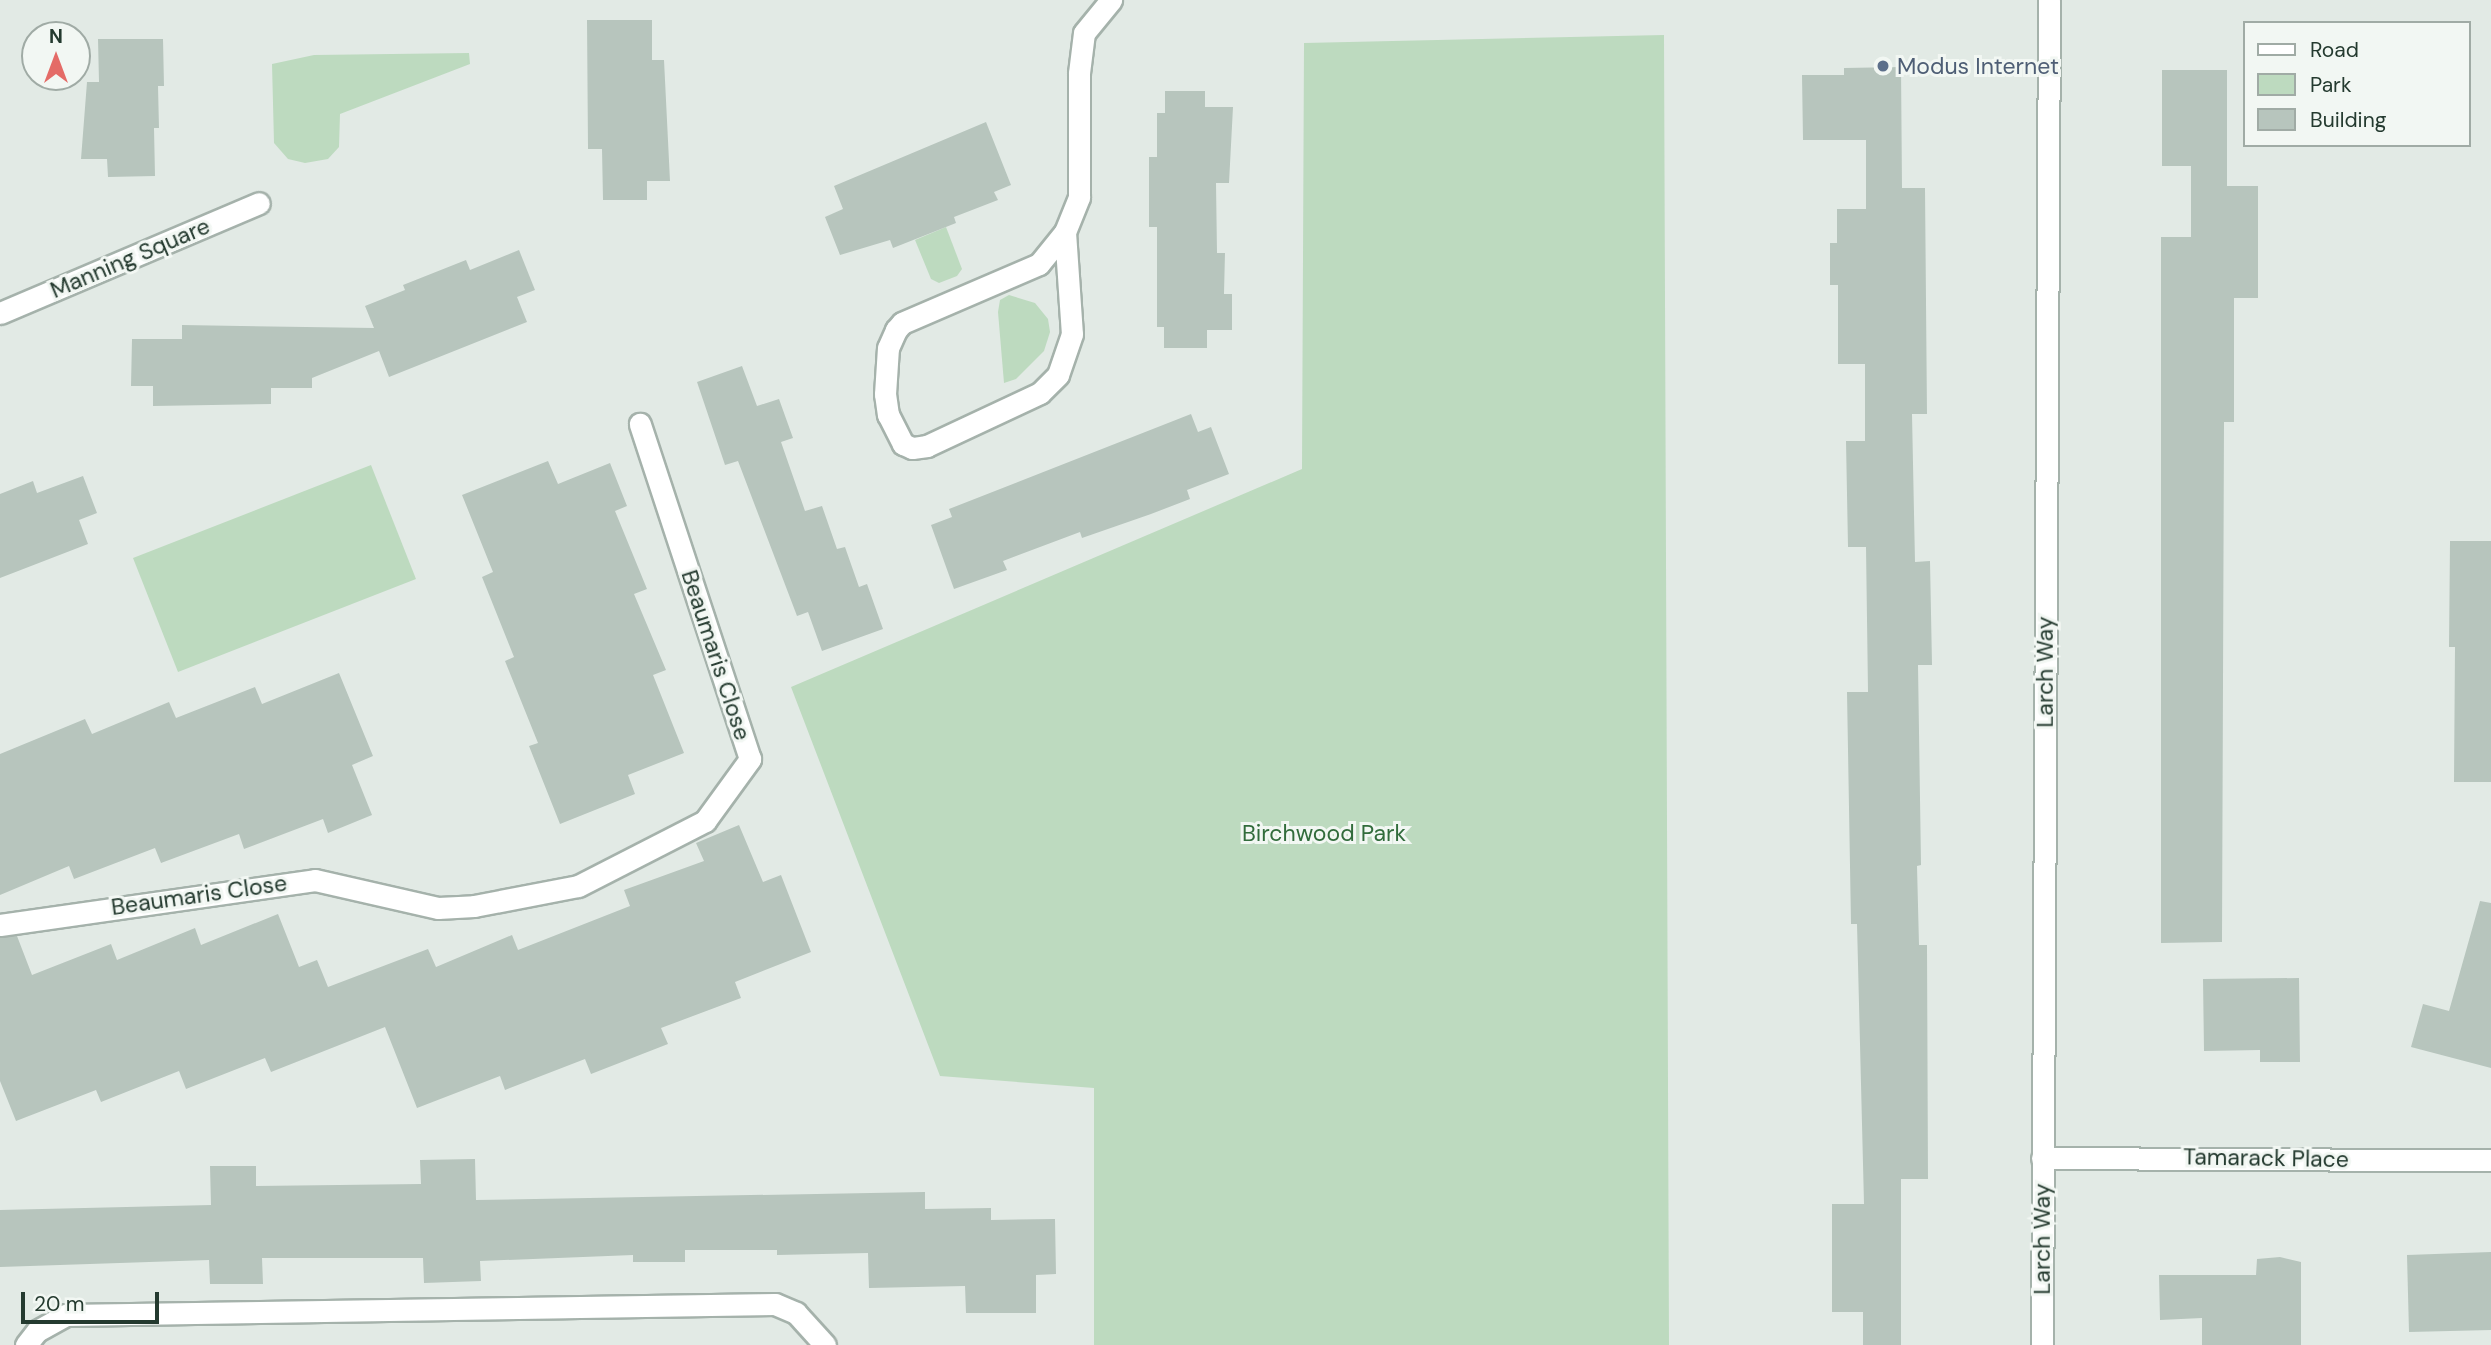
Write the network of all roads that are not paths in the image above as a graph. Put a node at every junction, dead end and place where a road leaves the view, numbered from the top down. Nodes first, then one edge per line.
1 (1111, 0) edge
2 (2049, 0) edge
3 (259, 203) dead end
4 (1065, 232) junction
5 (0, 313) edge
6 (640, 424) dead end
7 (0, 925) edge
8 (2042, 1158) junction
9 (2491, 1160) edge
10 (26, 1345) edge
11 (825, 1345) edge
12 (2042, 1345) edge

1 - 4 street
2 - 8 street, Larch Way
3 - 5 street, Manning Square
4 - 4 street
6 - 7 street, Beaumaris Close
8 - 9 street, Tamarack Place
8 - 12 street, Larch Way
10 - 11 street

